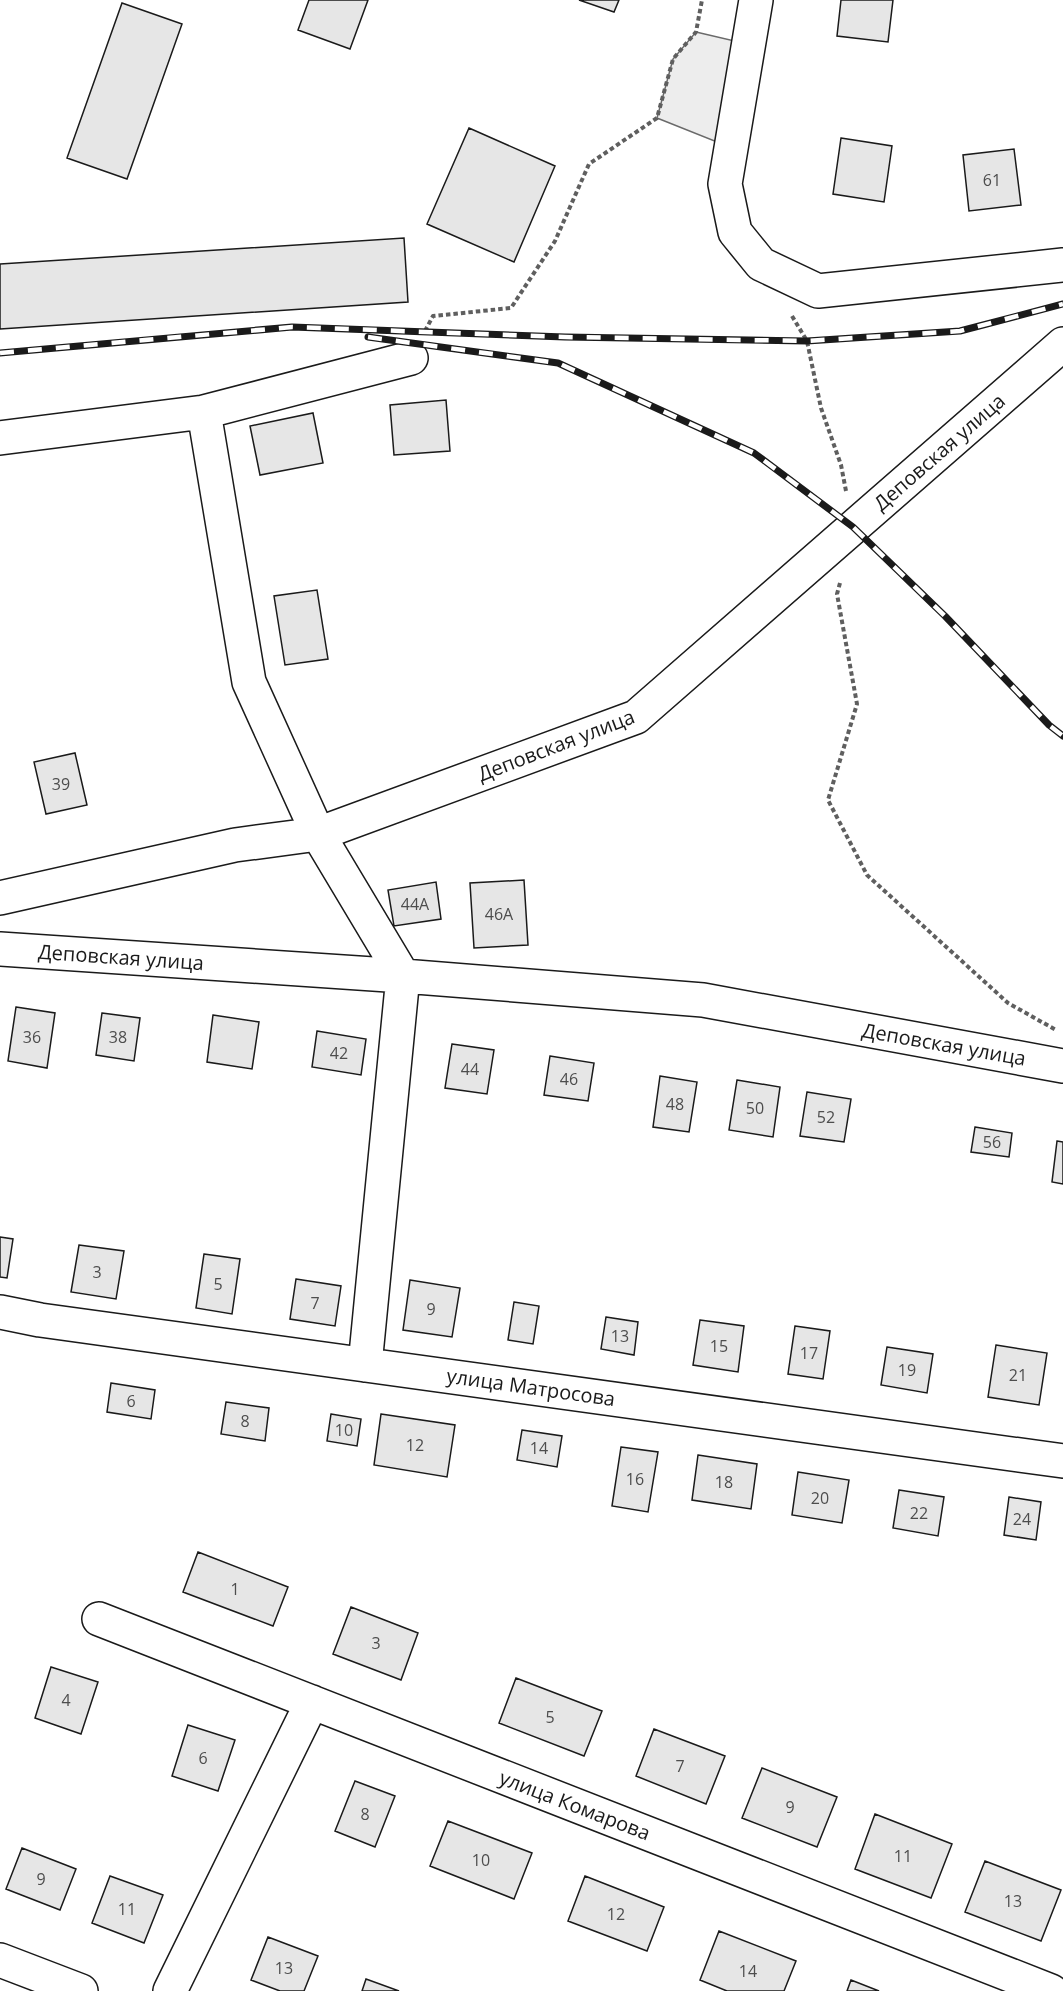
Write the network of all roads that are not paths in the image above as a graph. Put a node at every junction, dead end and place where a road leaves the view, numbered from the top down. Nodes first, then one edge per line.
1 (756, 0) edge
2 (1063, 265) edge
3 (1063, 344) edge
4 (411, 358) road end
5 (204, 412) junction
6 (0, 438) edge
7 (318, 834) junction
8 (0, 898) edge
9 (0, 949) edge
10 (403, 975) junction
11 (1063, 1066) edge
12 (0, 1311) edge
13 (365, 1365) junction
14 (1063, 1461) edge
15 (99, 1619) dead end
16 (312, 1702) junction
17 (0, 1960) edge
18 (81, 1991) edge
19 (170, 1991) edge
20 (1051, 1991) edge

1 - 2 street
3 - 7 street, Деповская улица
4 - 5 street
5 - 6 street
5 - 7 street
7 - 8 street, Деповская улица
7 - 10 street
9 - 10 street, Деповская улица
10 - 11 street, Деповская улица
10 - 13 street
12 - 13 street, улица Матросова
13 - 14 street, улица Матросова
15 - 16 street, улица Комарова
16 - 19 street
16 - 20 street, улица Комарова
17 - 18 street

